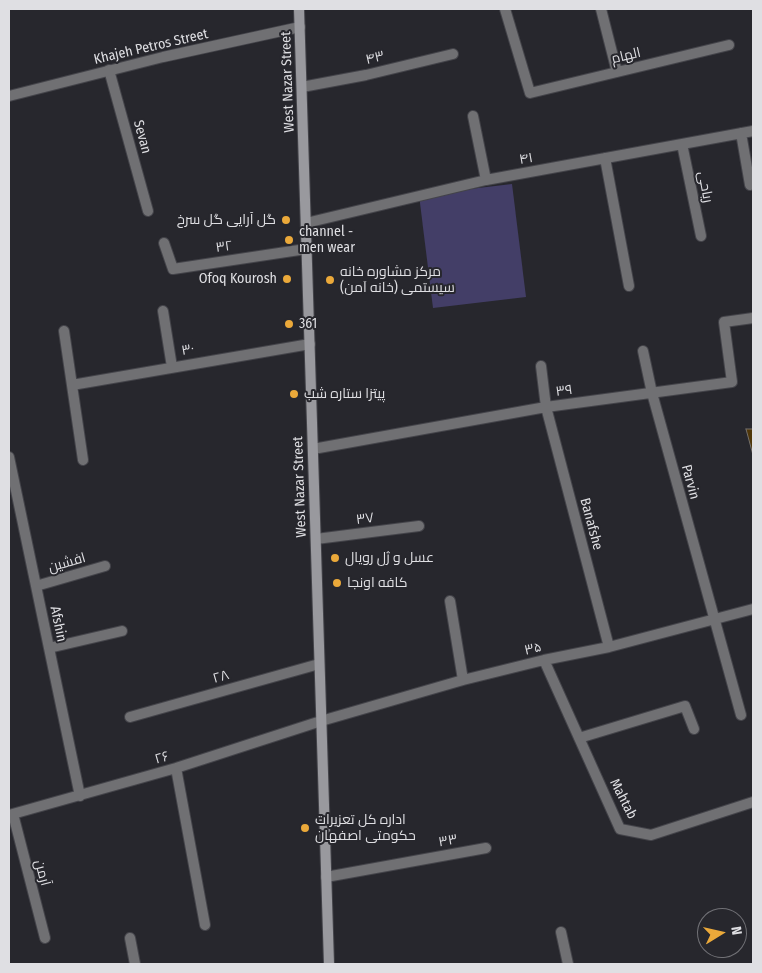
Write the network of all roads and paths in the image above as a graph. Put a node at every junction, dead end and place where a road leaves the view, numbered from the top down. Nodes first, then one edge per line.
1 (299, 9) edge
2 (505, 9) edge
3 (601, 9) edge
4 (300, 27) junction
5 (728, 45) dead end
6 (453, 54) dead end
7 (109, 70) junction
8 (617, 72) junction
9 (302, 86) junction
10 (9, 96) edge
11 (473, 116) dead end
12 (753, 131) edge
13 (741, 133) junction
14 (682, 144) junction
15 (605, 158) junction
16 (486, 180) junction
17 (750, 185) dead end
18 (148, 211) dead end
19 (306, 223) junction
20 (701, 236) dead end
21 (164, 243) dead end
22 (306, 249) junction
23 (629, 286) dead end
24 (163, 311) dead end
25 (753, 318) edge
26 (64, 331) dead end
27 (310, 344) junction
28 (643, 351) dead end
29 (541, 366) dead end
30 (172, 367) junction
31 (72, 385) junction
32 (652, 393) junction
33 (546, 408) junction
34 (313, 449) junction
35 (9, 457) edge
36 (83, 460) dead end
37 (11, 479) edge
38 (419, 526) dead end
39 (316, 540) junction
40 (105, 566) dead end
41 (36, 586) junction
42 (450, 601) dead end
43 (753, 609) edge
44 (714, 620) junction
45 (122, 631) dead end
46 (609, 647) junction
47 (49, 648) junction
48 (544, 660) junction
49 (319, 664) junction
50 (464, 680) junction
51 (740, 715) dead end
52 (130, 717) dead end
53 (321, 720) junction
54 (694, 728) dead end
55 (579, 738) junction
56 (176, 768) junction
57 (80, 796) junction
58 (753, 802) edge
59 (11, 815) edge
60 (486, 848) dead end
61 (326, 877) junction
62 (205, 924) dead end
63 (561, 932) dead end
64 (46, 938) dead end
65 (130, 938) dead end
66 (134, 964) edge
67 (329, 964) edge
68 (568, 964) edge

1 - 4 main road, West Nazar Street
2 - 8 street, الهام
3 - 8 street
4 - 7 street, Khajeh Petros Street
4 - 9 main road, West Nazar Street
5 - 8 street, الهام
6 - 9 street, ۴۳
7 - 10 street, Khajeh Petros Street
7 - 18 street, Sevan
9 - 19 main road, West Nazar Street
11 - 16 street
12 - 13 street, ۴۱
13 - 14 street, ۴۱
13 - 17 street
14 - 15 street, ۴۱
14 - 20 street, ریاحی
15 - 16 street, ۴۱
15 - 23 street
16 - 19 street, ۴۱
19 - 22 main road, West Nazar Street
21 - 22 street, ۳۲
22 - 27 main road, West Nazar Street
24 - 30 street
25 - 32 street, ۳۹
26 - 31 street
27 - 30 street, ۳۰
27 - 34 main road, West Nazar Street
28 - 32 street, Parvin
29 - 33 street, Banafshe
30 - 31 street, ۳۰
31 - 36 street
32 - 33 street, ۳۹
32 - 44 street, Parvin
33 - 34 street, ۳۹
33 - 46 street, Banafshe
34 - 39 main road, West Nazar Street
35 - 37 street, Afshin
37 - 41 street, Afshin
38 - 39 street, ۳۷
39 - 49 main road, West Nazar Street
40 - 41 street, افشین
41 - 47 street, Afshin
42 - 50 street
43 - 44 street, ۳۵
44 - 46 street, ۳۵
44 - 51 street, Parvin
45 - 47 street
46 - 48 street, ۳۵
47 - 57 street, Afshin
48 - 50 street, ۳۵
48 - 55 street, Mahtab
49 - 52 street, ۲۸
49 - 53 main road, West Nazar Street
50 - 53 street, ۳۵
53 - 56 street, ۲۶
53 - 61 main road, West Nazar Street
54 - 55 street
55 - 58 street, Mahtab
56 - 57 street, ۲۶
56 - 62 street
57 - 59 street, ۲۶
59 - 64 street, آرمن
60 - 61 street, ۳۳
61 - 67 main road, West Nazar Street
63 - 68 street
65 - 66 street

